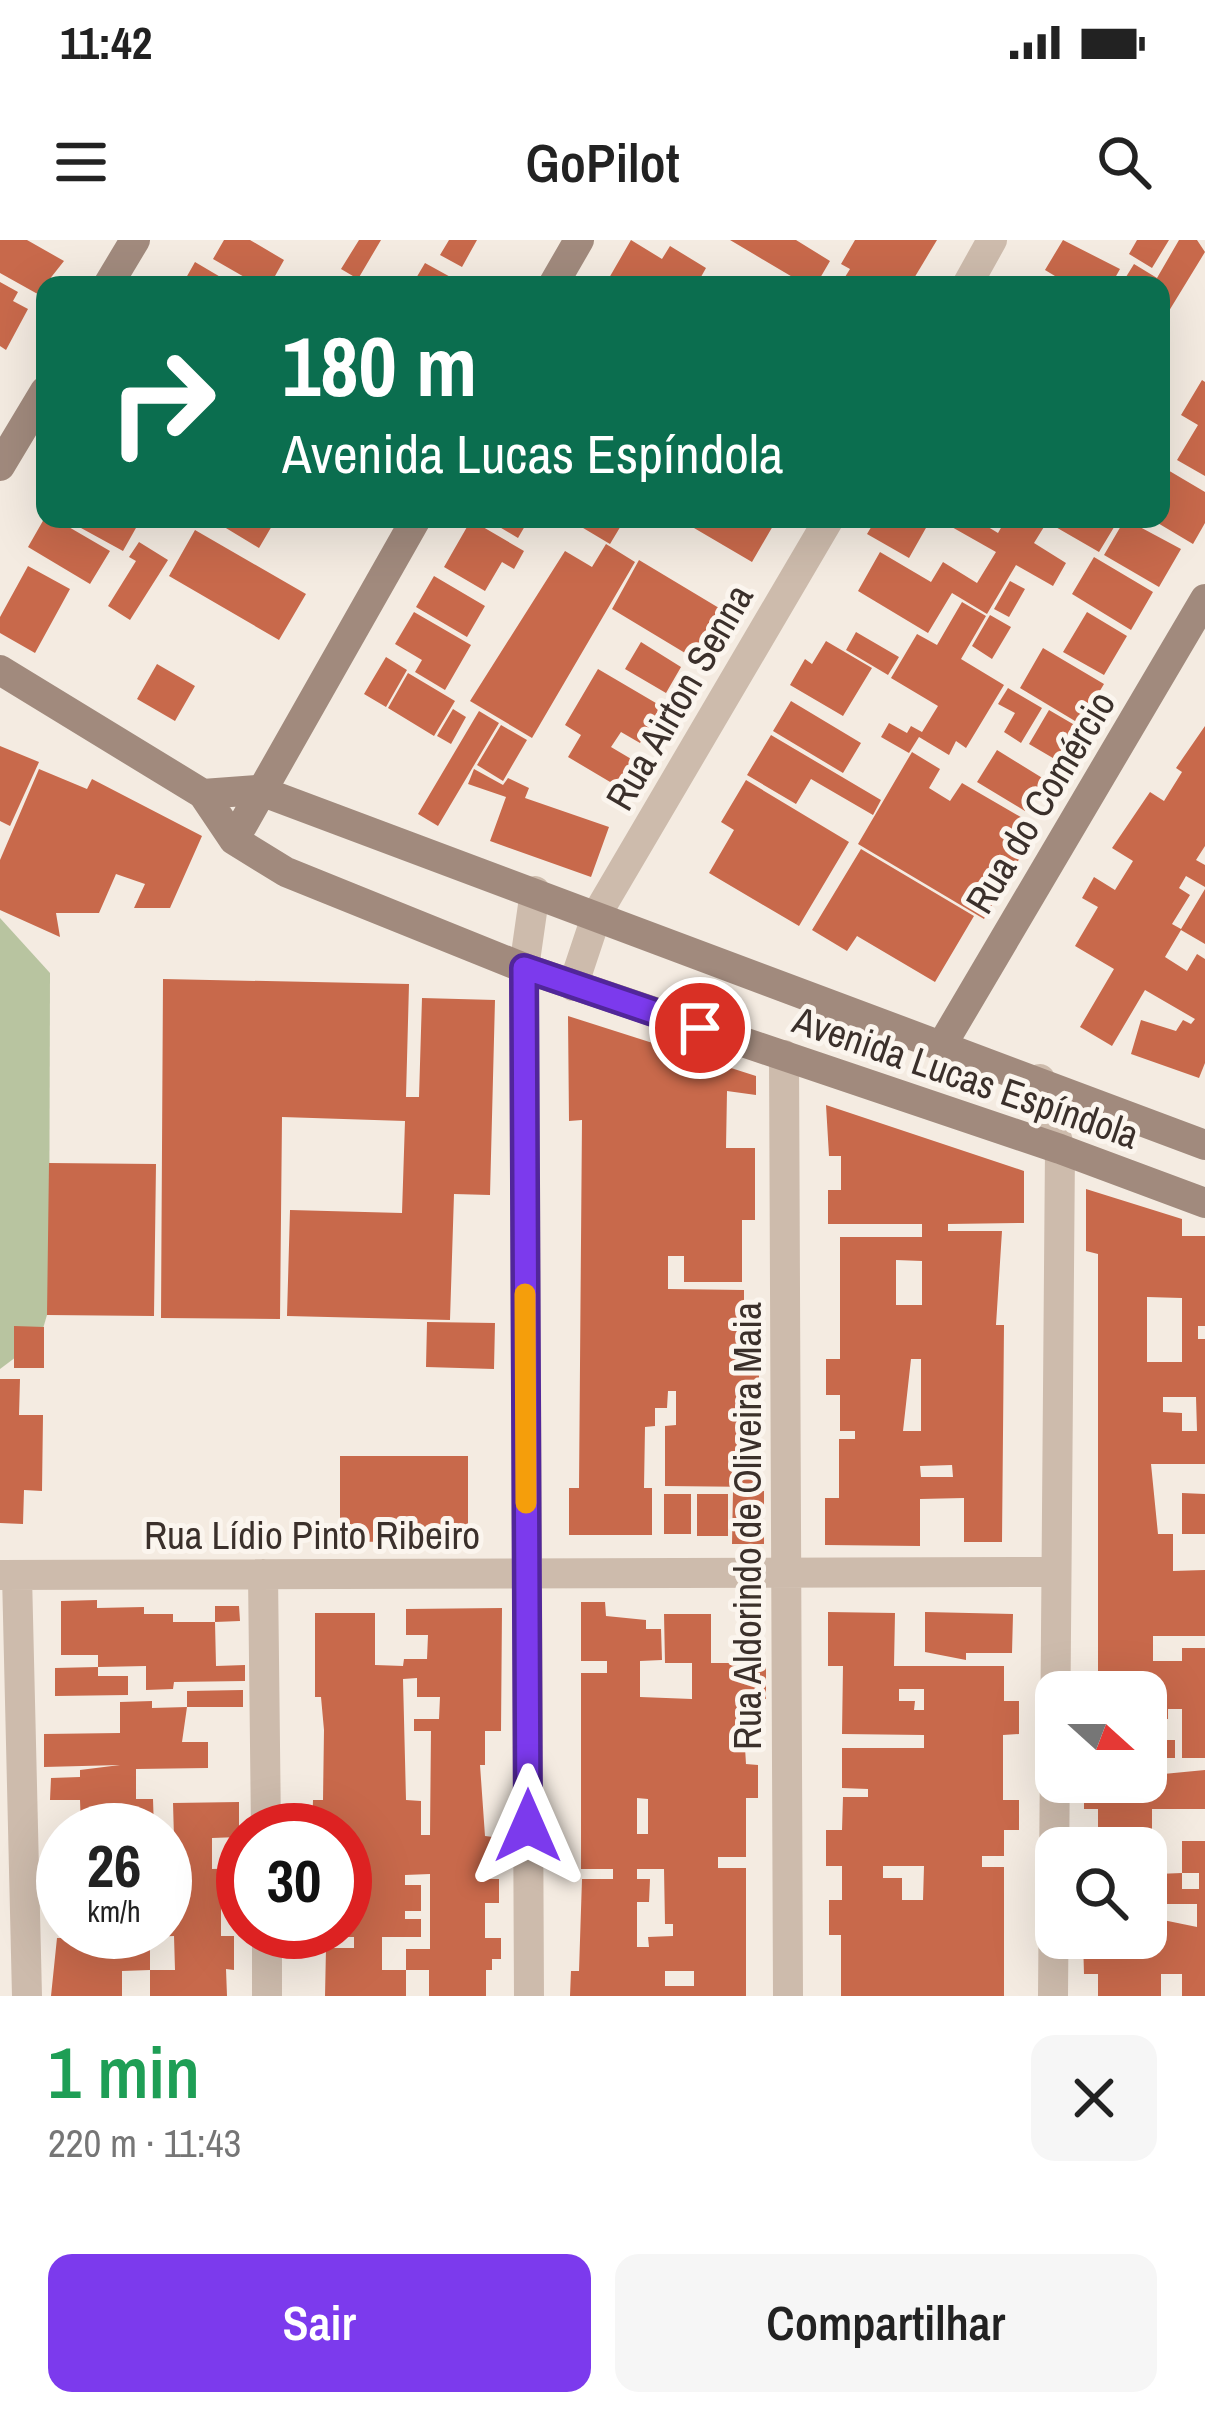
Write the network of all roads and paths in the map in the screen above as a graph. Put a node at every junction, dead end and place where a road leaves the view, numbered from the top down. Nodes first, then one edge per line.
1 (135, 240) edge
2 (579, 240) edge
3 (992, 240) edge
4 (113, 276) edge
5 (558, 276) edge
6 (972, 276) edge
7 (36, 406) edge
8 (0, 466) edge
9 (411, 528) edge
10 (824, 528) edge
11 (1205, 599) edge
12 (0, 670) edge
13 (259, 790) junction
14 (203, 794) junction
15 (234, 840) junction
16 (535, 891) junction
17 (597, 914) junction
18 (524, 968) junction
19 (574, 986) junction
20 (942, 1045) junction
21 (784, 1055) junction
22 (1040, 1079) junction
23 (1205, 1145) edge
24 (1060, 1149) junction
25 (1205, 1204) edge
26 (1056, 1572) junction
27 (786, 1573) junction
28 (263, 1574) junction
29 (526, 1574) junction
30 (9, 1575) edge
31 (266, 1803) edge
32 (267, 1959) edge
33 (27, 1996) edge
34 (267, 1996) edge
35 (529, 1996) edge
36 (788, 1996) edge
37 (1053, 1996) edge

1 - 4 street
2 - 5 street
3 - 6 street
7 - 8 street
9 - 13 street
10 - 17 street, Rua Airton Senna
11 - 20 street, Rua do Comércio
12 - 14 street
13 - 14 street
13 - 15 street
13 - 16 street, Avenida Lucas Espíndola
14 - 15 street
15 - 18 street, Avenida Lucas Espíndola
16 - 17 street, Avenida Lucas Espíndola
16 - 18 street
17 - 19 street, Rua Airton Senna
17 - 20 street, Avenida Lucas Espíndola
18 - 19 street, Avenida Lucas Espíndola
18 - 29 street
19 - 21 street, Avenida Lucas Espíndola
20 - 22 street, Avenida Lucas Espíndola
21 - 24 street, Avenida Lucas Espíndola
21 - 27 street, Rua Aldorindo de Oliveira Maia
22 - 23 street, Avenida Lucas Espíndola
22 - 24 street
24 - 25 street, Avenida Lucas Espíndola
24 - 26 street
26 - 27 street, Rua Lídio Pinto Ribeiro
26 - 37 street
27 - 29 street, Rua Lídio Pinto Ribeiro
27 - 36 street, Rua Aldorindo de Oliveira Maia
28 - 29 street, Rua Lídio Pinto Ribeiro
28 - 30 street, Rua Lídio Pinto Ribeiro
28 - 31 street
29 - 35 street
30 - 33 street
32 - 34 street

